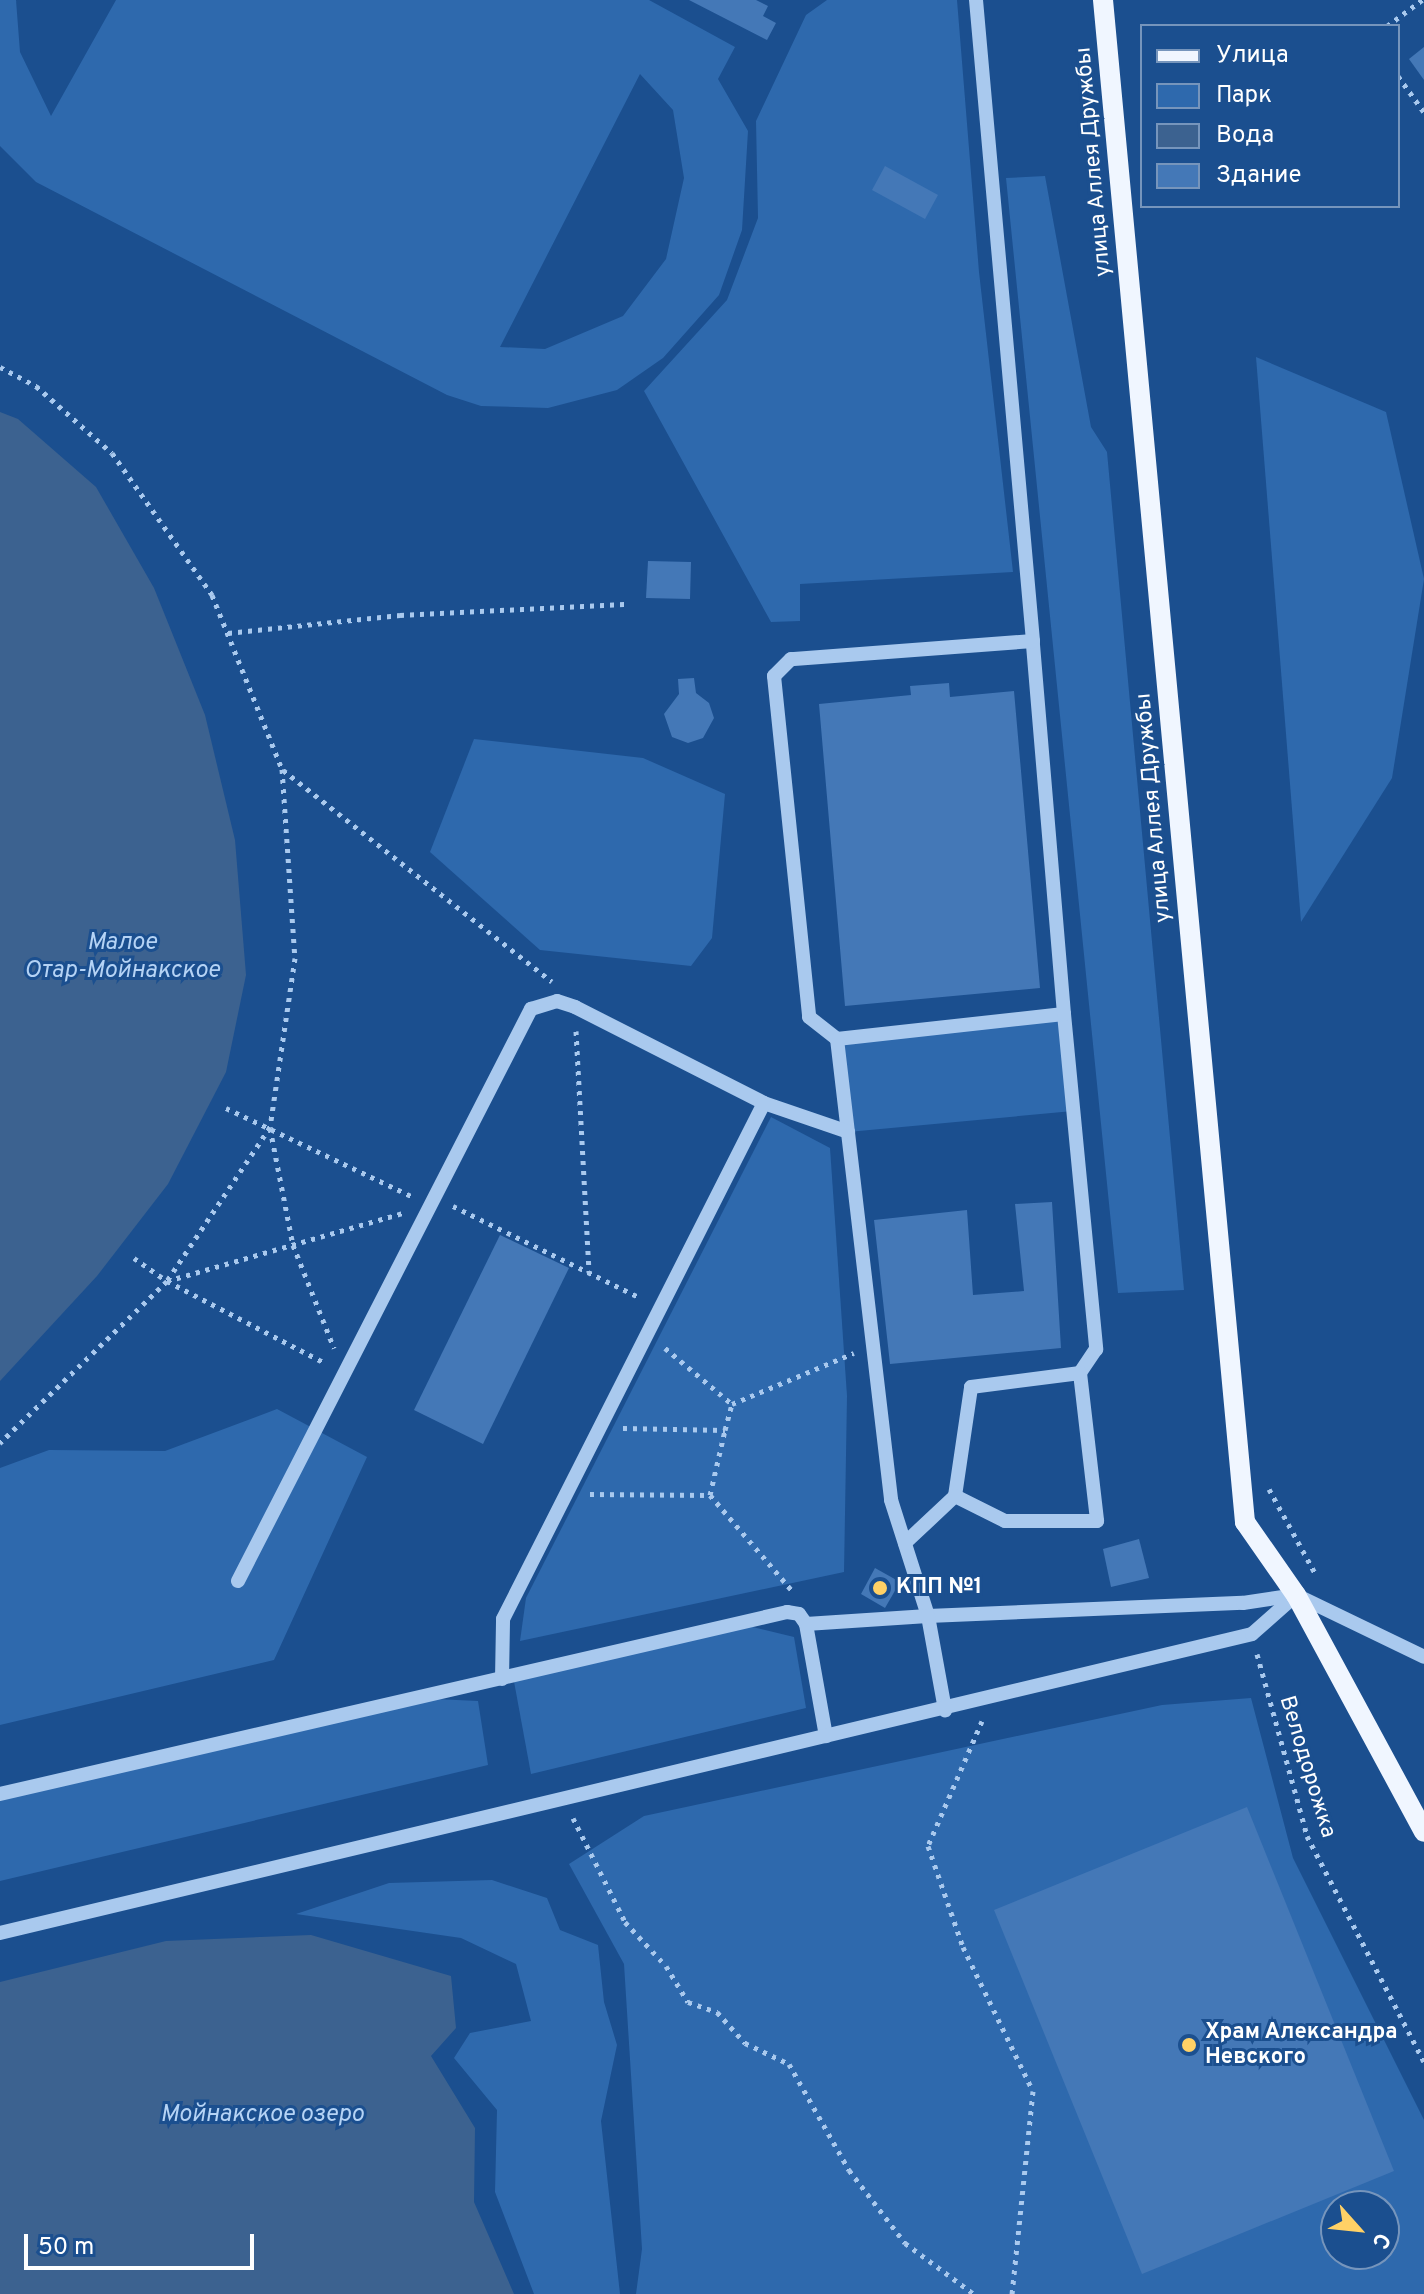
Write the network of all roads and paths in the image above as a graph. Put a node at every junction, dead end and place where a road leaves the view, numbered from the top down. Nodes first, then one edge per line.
1 (976, 0) edge
2 (1103, 0) edge
3 (1422, 0) edge
4 (1390, 24) edge
5 (1400, 79) edge
6 (1424, 112) edge
7 (0, 367) edge
8 (629, 604) dead end
9 (228, 633) junction
10 (1033, 641) junction
11 (282, 769) junction
12 (575, 1007) junction
13 (1064, 1014) junction
14 (837, 1039) junction
15 (764, 1103) junction
16 (226, 1108) dead end
17 (270, 1127) junction
18 (848, 1132) junction
19 (432, 1201) junction
20 (293, 1245) junction
21 (134, 1258) dead end
22 (589, 1273) junction
23 (167, 1281) junction
24 (657, 1306) junction
25 (645, 1331) junction
26 (873, 1345) junction
27 (344, 1373) junction
28 (1080, 1373) junction
29 (732, 1404) junction
30 (598, 1427) junction
31 (725, 1430) junction
32 (0, 1443) edge
33 (565, 1494) junction
34 (710, 1495) junction
35 (955, 1496) junction
36 (905, 1543) junction
37 (238, 1581) dead end
38 (793, 1592) dead end
39 (1296, 1595) junction
40 (928, 1616) junction
41 (806, 1624) junction
42 (1252, 1634) junction
43 (1424, 1657) edge
44 (502, 1679) junction
45 (992, 1698) junction
46 (945, 1710) junction
47 (826, 1736) junction
48 (0, 1794) edge
49 (563, 1798) junction
50 (1424, 1832) edge
51 (0, 1933) edge
52 (1424, 2062) edge
53 (974, 2294) edge
54 (1012, 2294) edge

1 - 10 street
2 - 39 main road, улица Аллея Дружбы
3 - 4 path
5 - 6 path
7 - 9 path
8 - 9 path
9 - 11 path
10 - 13 street
10 - 14 street
11 - 12 path
11 - 17 path
12 - 15 street
12 - 19 street
12 - 22 path
13 - 14 street
13 - 28 street
14 - 18 street
15 - 18 street
15 - 24 street
16 - 17 path
17 - 19 path
17 - 20 path
17 - 23 path
18 - 26 street
19 - 20 path
19 - 22 path
19 - 27 street
20 - 23 path
20 - 27 path
21 - 23 path
22 - 24 path
23 - 27 path
23 - 32 path
24 - 25 street
25 - 29 path
25 - 30 street
26 - 29 path
26 - 36 street
27 - 37 street
28 - 35 street
28 - 35 street
29 - 31 path
30 - 31 path
30 - 33 street
31 - 34 path
33 - 34 path
33 - 44 street
34 - 38 path
35 - 36 street
36 - 40 street
39 - 40 street
39 - 42 street
39 - 43 street
39 - 50 main road, улица Аллея Дружбы
40 - 41 street
40 - 46 street
41 - 44 street
41 - 47 street
42 - 45 street
42 - 52 path, Велодорожка
44 - 48 street
45 - 46 street
45 - 54 path
46 - 47 street
47 - 49 street
49 - 51 street
49 - 53 path

